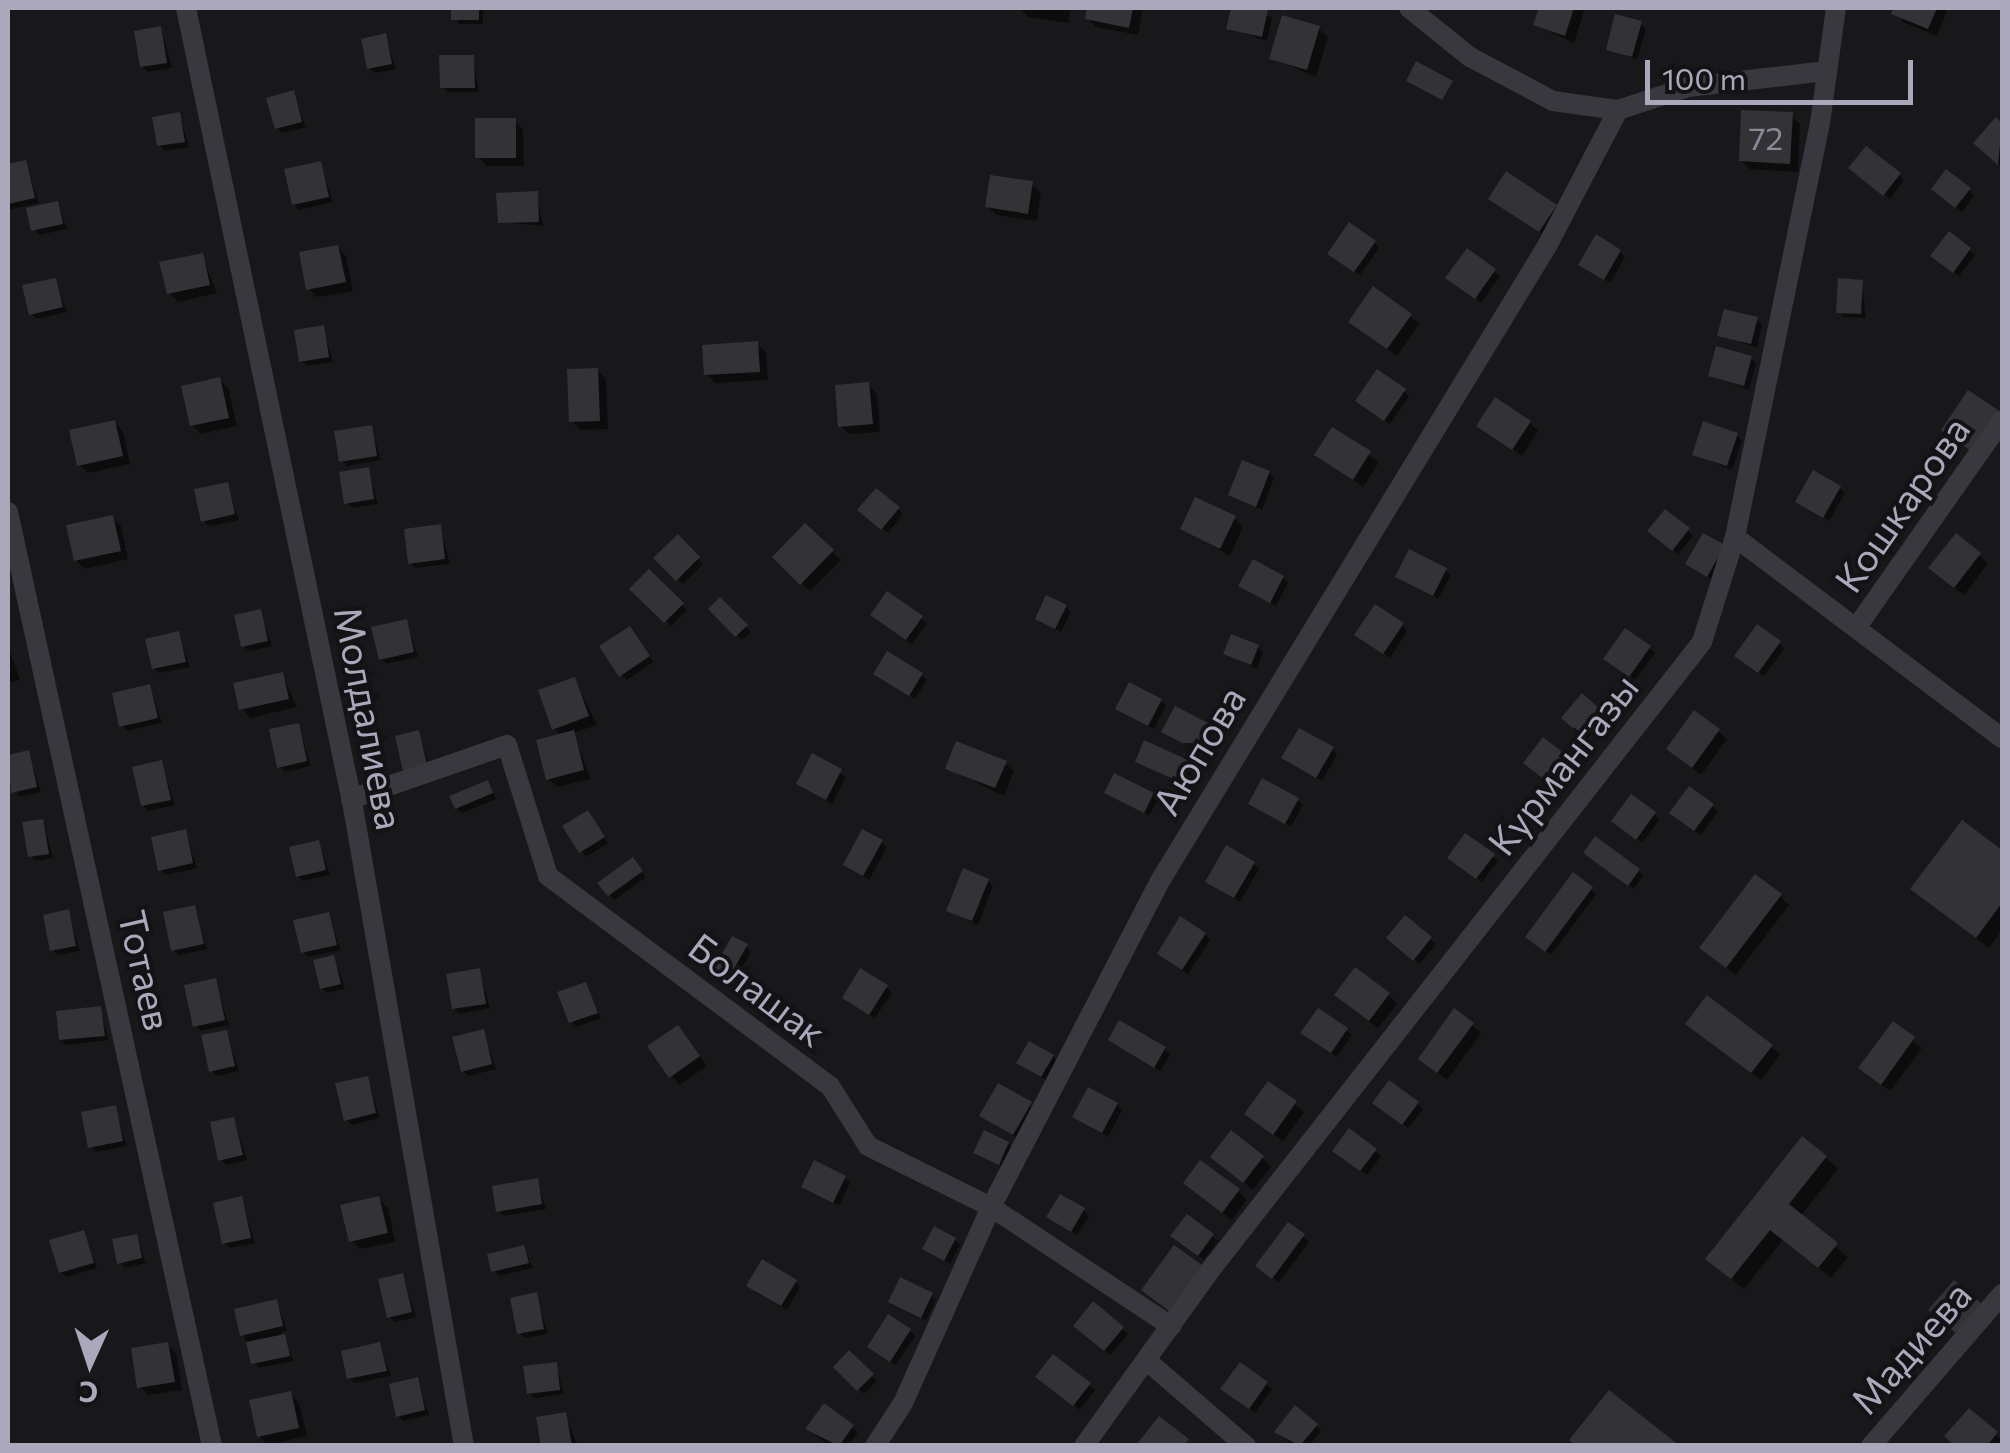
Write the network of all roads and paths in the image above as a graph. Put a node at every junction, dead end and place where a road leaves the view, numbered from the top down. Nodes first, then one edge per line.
1 (186, 8) edge
2 (1409, 8) edge
3 (1836, 8) edge
4 (1827, 71) junction
5 (1618, 110) junction
6 (2002, 420) edge
7 (8, 512) edge
8 (1736, 537) junction
9 (1856, 628) junction
10 (2002, 738) edge
11 (351, 799) junction
12 (991, 1207) junction
13 (2002, 1294) edge
14 (1170, 1326) junction
15 (1146, 1360) junction
16 (212, 1446) edge
17 (464, 1446) edge
18 (875, 1446) edge
19 (1084, 1446) edge
20 (1246, 1446) edge
21 (1870, 1446) edge

1 - 11 street, Молдалиева
2 - 5 street
3 - 4 street, Курмангазы
4 - 5 street
4 - 8 street, Курмангазы
5 - 12 street, Аюпова
6 - 9 street, Кошкарова
7 - 16 street, Тотаев
8 - 9 street
8 - 14 street, Курмангазы
9 - 10 street
11 - 12 street, Болашак
11 - 17 street, Молдалиева
12 - 14 street, Болашак
12 - 18 street, Аюпова
13 - 21 street, Мадиева
14 - 15 street, Курмангазы
15 - 19 street, Курмангазы
15 - 20 street

